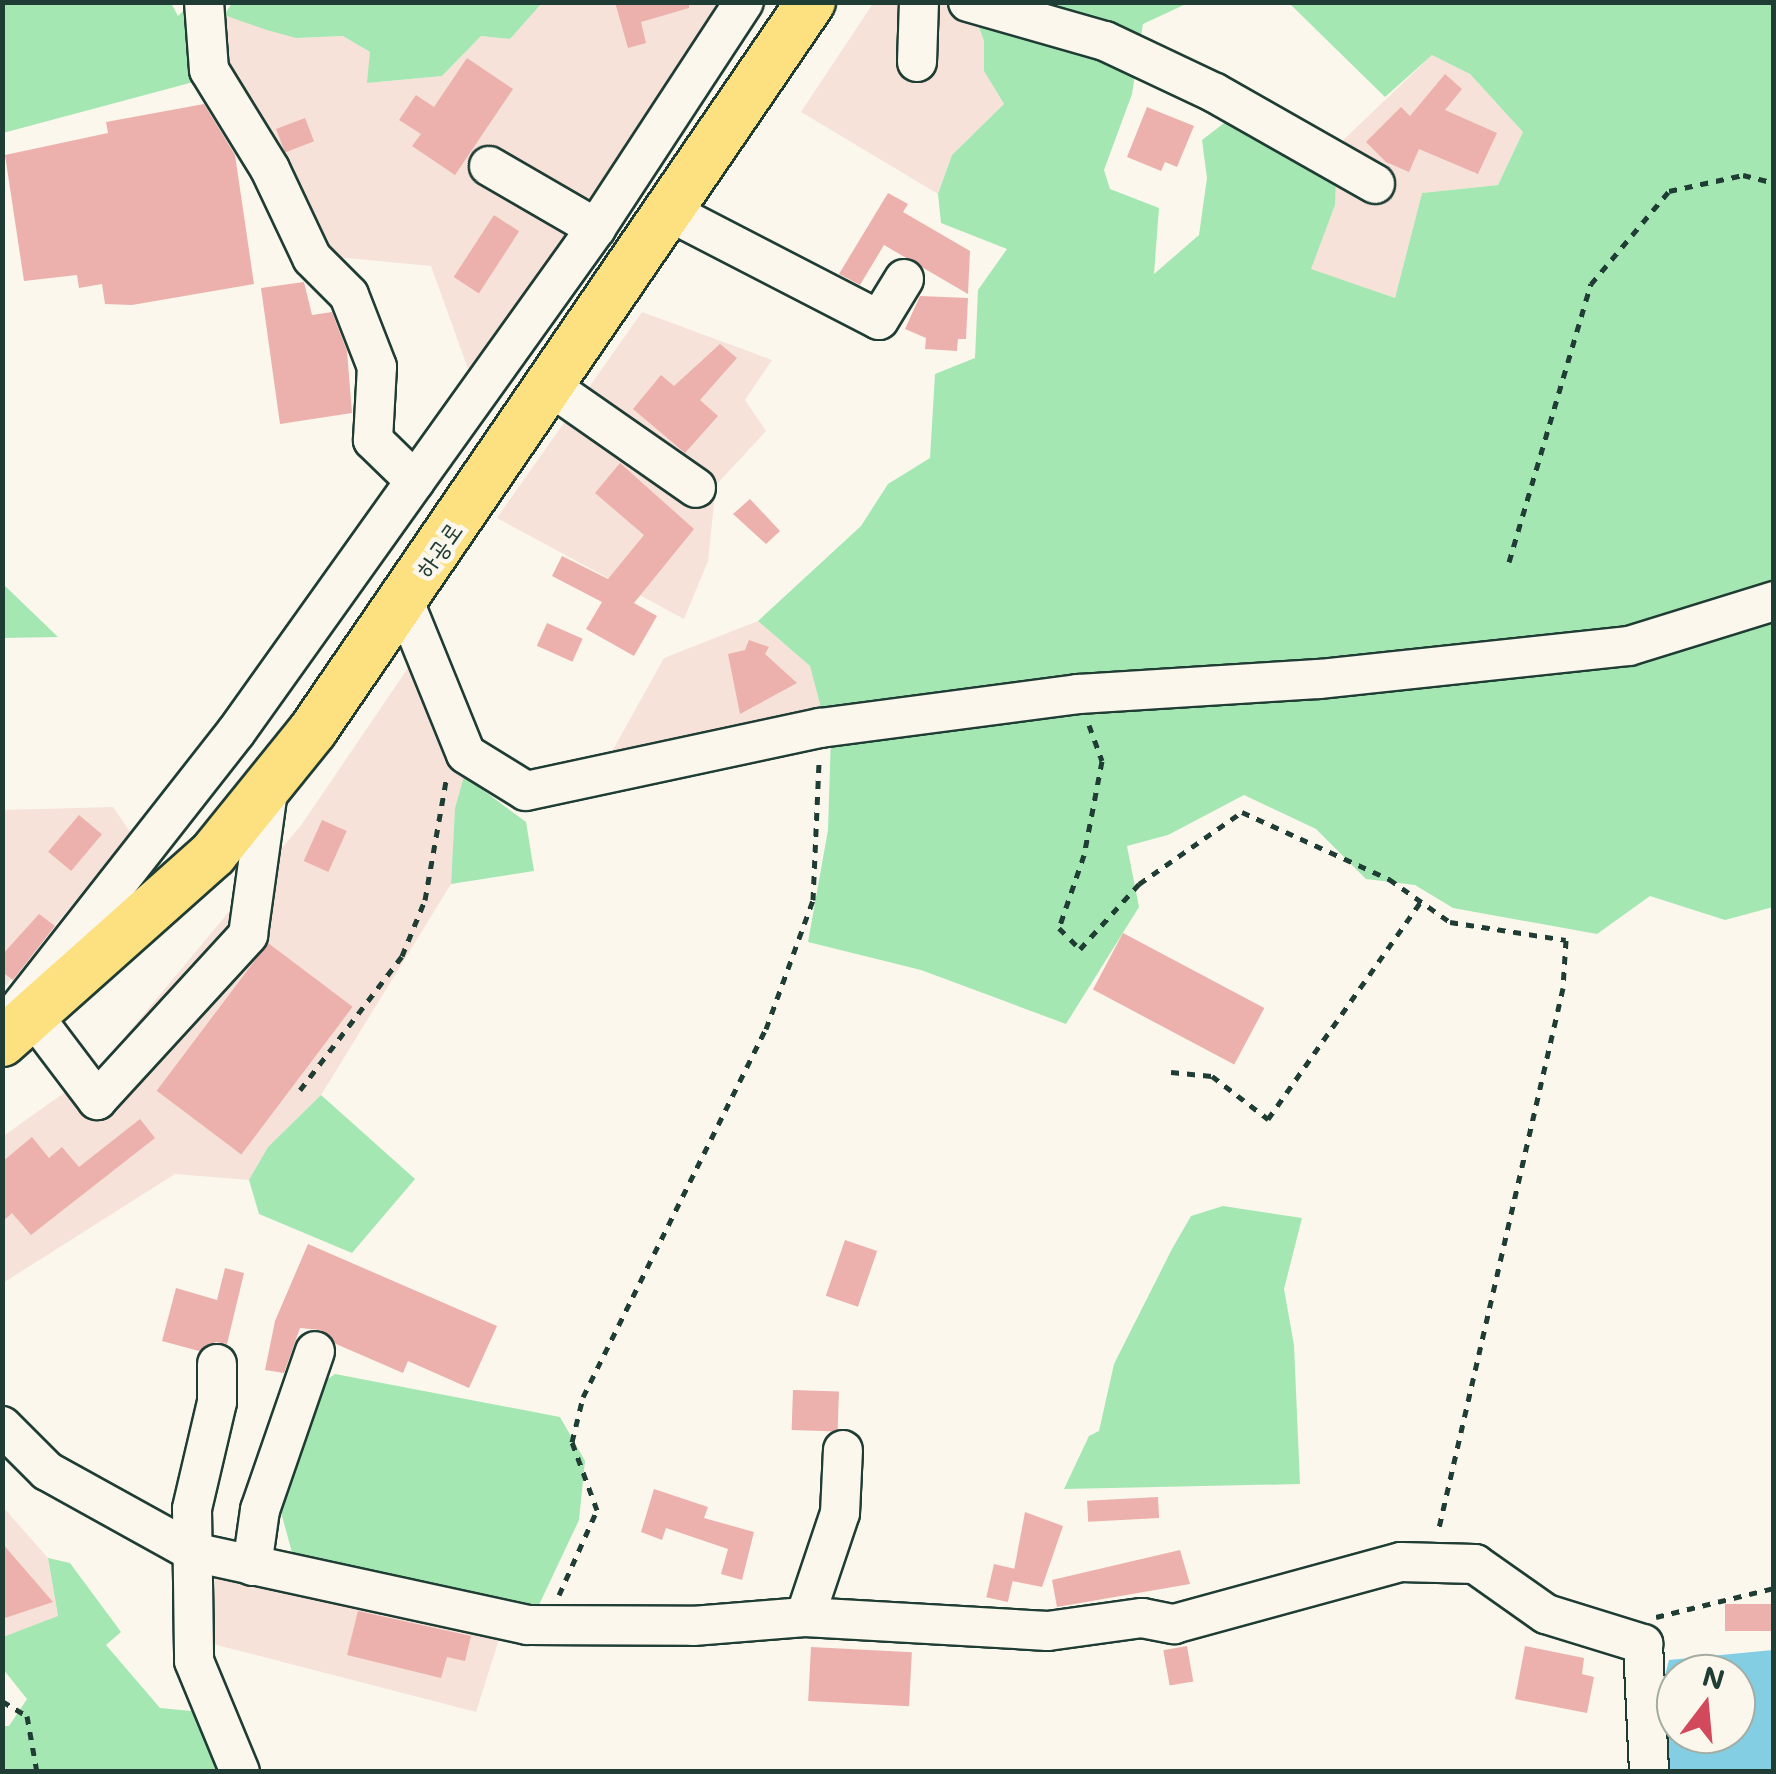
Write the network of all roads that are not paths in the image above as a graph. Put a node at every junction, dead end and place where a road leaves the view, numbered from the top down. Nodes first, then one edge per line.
1 (204, 2) edge
2 (744, 2) edge
3 (919, 2) edge
4 (968, 2) edge
5 (807, 5) edge
6 (918, 62) dead end
7 (489, 166) dead end
8 (1376, 184) dead end
9 (670, 212) junction
10 (596, 228) junction
11 (904, 279) dead end
12 (550, 386) junction
13 (415, 481) junction
14 (696, 488) dead end
15 (403, 599) junction
16 (1774, 601) edge
17 (269, 784) junction
18 (12, 1030) edge
19 (315, 1351) dead end
20 (217, 1364) dead end
21 (2, 1426) edge
22 (844, 1450) dead end
23 (193, 1552) junction
24 (252, 1566) junction
25 (804, 1617) junction
26 (235, 1767) edge
27 (1650, 1772) edge

1 - 13 street
2 - 10 street
3 - 6 street
4 - 8 street
5 - 9 main road, 하공로
7 - 10 street
9 - 11 street
9 - 12 main road, 하공로
10 - 13 street
12 - 14 street
12 - 15 main road, 하공로
13 - 18 street
15 - 16 street
15 - 17 main road, 하공로
17 - 18 main road, 하공로
17 - 18 street
19 - 24 street
20 - 23 street
21 - 23 street
22 - 25 street
23 - 24 street
23 - 26 street
24 - 25 street
25 - 27 street

